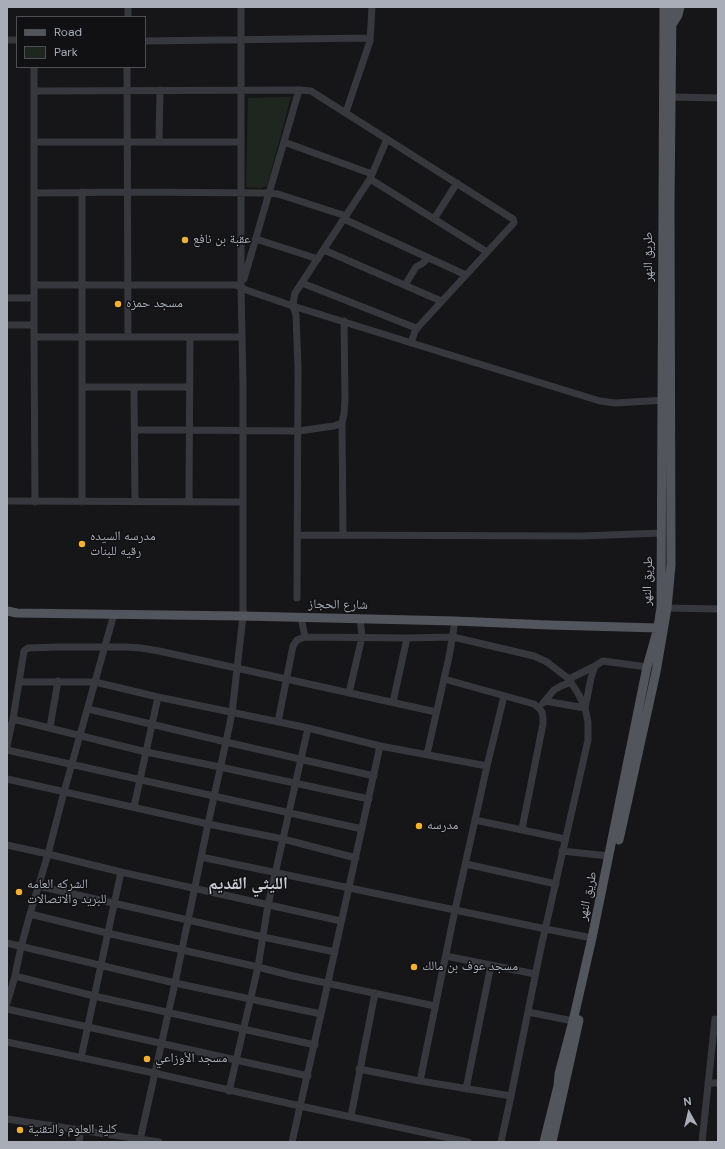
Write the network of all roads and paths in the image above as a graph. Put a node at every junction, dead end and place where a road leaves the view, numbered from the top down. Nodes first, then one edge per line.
1 (241, 7) edge
2 (372, 7) edge
3 (664, 7) edge
4 (672, 7) edge
5 (680, 7) edge
6 (672, 24) junction
7 (370, 38) junction
8 (242, 40) junction
9 (146, 41) edge
10 (34, 68) edge
11 (128, 68) edge
12 (160, 90) junction
13 (242, 90) junction
14 (299, 90) junction
15 (34, 91) junction
16 (127, 91) junction
17 (672, 98) junction
18 (718, 98) edge
19 (346, 112) junction
20 (387, 139) junction
21 (34, 142) junction
22 (128, 142) junction
23 (159, 142) junction
24 (241, 142) junction
25 (284, 142) junction
26 (371, 176) junction
27 (457, 183) junction
28 (82, 192) junction
29 (128, 192) junction
30 (34, 193) junction
31 (241, 193) junction
32 (269, 193) junction
33 (345, 218) junction
34 (434, 219) junction
35 (256, 239) junction
36 (324, 250) junction
37 (487, 252) junction
38 (418, 254) junction
39 (428, 258) junction
40 (318, 260) junction
41 (416, 267) junction
42 (466, 275) junction
43 (302, 283) junction
44 (34, 285) junction
45 (82, 285) junction
46 (128, 285) junction
47 (405, 285) junction
48 (241, 287) junction
49 (7, 298) edge
50 (34, 298) junction
51 (441, 301) junction
52 (294, 306) junction
53 (344, 321) junction
54 (7, 325) edge
55 (34, 325) junction
56 (416, 328) junction
57 (34, 337) junction
58 (83, 337) junction
59 (128, 337) junction
60 (190, 337) junction
61 (242, 337) junction
62 (411, 343) junction
63 (83, 387) junction
64 (134, 388) junction
65 (189, 388) junction
66 (666, 400) junction
67 (342, 423) junction
68 (135, 430) junction
69 (190, 430) junction
70 (243, 430) junction
71 (298, 431) junction
72 (7, 501) edge
73 (35, 502) junction
74 (82, 502) junction
75 (135, 502) junction
76 (189, 502) junction
77 (242, 502) junction
78 (662, 533) junction
79 (298, 535) junction
80 (343, 535) junction
81 (297, 598) dead end
82 (667, 608) junction
83 (718, 609) edge
84 (7, 611) edge
85 (17, 613) junction
86 (114, 614) junction
87 (243, 616) junction
88 (7, 617) edge
89 (301, 617) junction
90 (360, 618) junction
91 (455, 621) junction
92 (658, 628) junction
93 (453, 636) junction
94 (305, 637) junction
95 (362, 638) junction
96 (407, 638) junction
97 (104, 648) junction
98 (595, 666) junction
99 (237, 668) junction
100 (648, 668) junction
101 (286, 679) junction
102 (444, 680) junction
103 (58, 681) junction
104 (570, 681) junction
105 (20, 682) junction
106 (95, 682) junction
107 (349, 692) junction
108 (504, 696) junction
109 (158, 697) junction
110 (544, 701) junction
111 (393, 702) junction
112 (539, 708) junction
113 (585, 708) junction
114 (88, 709) junction
115 (232, 712) junction
116 (436, 712) junction
117 (13, 719) junction
118 (278, 722) junction
119 (151, 724) junction
120 (9, 727) edge
121 (50, 728) junction
122 (308, 728) junction
123 (80, 736) junction
124 (226, 742) junction
125 (7, 746) edge
126 (380, 746) junction
127 (7, 750) edge
128 (146, 752) junction
129 (427, 754) junction
130 (301, 758) junction
131 (72, 765) junction
132 (487, 766) junction
133 (220, 767) junction
134 (374, 776) junction
135 (7, 780) edge
136 (140, 780) junction
137 (295, 783) junction
138 (64, 792) junction
139 (214, 797) junction
140 (369, 798) junction
141 (134, 807) junction
142 (289, 813) junction
143 (475, 820) junction
144 (208, 824) junction
145 (362, 829) junction
146 (522, 829) junction
147 (284, 839) junction
148 (565, 839) junction
149 (7, 845) edge
150 (562, 851) junction
151 (48, 854) junction
152 (201, 856) junction
153 (609, 856) junction
154 (356, 858) junction
155 (466, 864) junction
156 (120, 872) junction
157 (276, 872) junction
158 (556, 884) junction
159 (38, 886) junction
160 (194, 888) junction
161 (349, 888) junction
162 (113, 902) junction
163 (268, 905) junction
164 (455, 910) junction
165 (30, 914) junction
166 (188, 919) junction
167 (341, 921) junction
168 (546, 929) junction
169 (107, 934) junction
170 (263, 937) junction
171 (592, 938) junction
172 (7, 943) edge
173 (21, 947) junction
174 (182, 950) junction
175 (335, 952) junction
176 (446, 956) junction
177 (100, 965) junction
178 (491, 965) junction
179 (258, 966) junction
180 (535, 974) junction
181 (15, 976) junction
182 (175, 983) junction
183 (329, 983) junction
184 (375, 993) junction
185 (94, 996) junction
186 (250, 999) junction
187 (7, 1003) edge
188 (435, 1006) junction
189 (7, 1009) edge
190 (528, 1012) junction
191 (168, 1013) junction
192 (321, 1014) junction
193 (715, 1019) dead end
194 (573, 1021) junction
195 (87, 1026) junction
196 (244, 1030) junction
197 (7, 1042) edge
198 (162, 1043) junction
199 (315, 1045) junction
200 (81, 1058) junction
201 (236, 1060) junction
202 (359, 1069) junction
203 (564, 1070) junction
204 (154, 1073) junction
205 (308, 1076) junction
206 (420, 1081) junction
207 (708, 1083) junction
208 (718, 1083) edge
209 (466, 1089) junction
210 (229, 1090) junction
211 (511, 1096) junction
212 (300, 1106) junction
213 (351, 1116) junction
214 (7, 1119) edge
215 (81, 1130) junction
216 (140, 1140) junction
217 (79, 1142) edge
218 (159, 1142) edge
219 (292, 1142) edge
220 (468, 1142) edge
221 (500, 1142) edge
222 (544, 1142) edge
223 (552, 1142) edge
224 (702, 1142) edge

1 - 8 street
2 - 7 street
3 - 66 main road, طريق النهر
4 - 6 main road, طريق النهر
5 - 6 main road
6 - 17 main road, طريق النهر
7 - 8 street
7 - 19 street
8 - 9 street
8 - 13 street
10 - 15 street
11 - 16 street
12 - 13 street
12 - 16 street
12 - 23 street
13 - 14 street
13 - 24 street
14 - 19 street
14 - 25 street
15 - 16 street
15 - 21 street
16 - 22 street
17 - 18 street
17 - 66 main road, طريق النهر
19 - 20 street
20 - 26 street
20 - 27 street
21 - 22 street
21 - 30 street
22 - 23 street
22 - 29 street
23 - 24 street
24 - 31 street
25 - 26 street
25 - 32 street
26 - 33 street
26 - 34 street
27 - 34 street
27 - 37 street
28 - 29 street
28 - 30 street
28 - 45 street
29 - 31 street
29 - 46 street
30 - 44 street
31 - 32 street
31 - 48 street
32 - 33 street
32 - 35 street
33 - 36 street
33 - 38 street
34 - 37 street
35 - 40 street
35 - 48 street
36 - 40 street
36 - 47 street
37 - 42 street
38 - 39 street
38 - 41 street
39 - 41 street
39 - 42 street
40 - 43 street
41 - 47 street
42 - 51 street
43 - 52 street
43 - 56 street
44 - 45 street
44 - 50 street
45 - 46 street
45 - 58 street
46 - 48 street
46 - 59 street
47 - 51 street
48 - 52 street
48 - 61 street
49 - 50 street
50 - 55 street
51 - 56 street
52 - 53 street
52 - 71 street
53 - 62 street
53 - 67 street
54 - 55 street
55 - 57 street
56 - 62 street
57 - 58 street
57 - 73 street
58 - 59 street
58 - 63 street
59 - 60 street
60 - 61 street
60 - 65 street
61 - 70 street
62 - 66 street
63 - 64 street
63 - 74 street
64 - 65 street
64 - 68 street
65 - 69 street
66 - 78 main road, طريق النهر
66 - 82 main road, طريق النهر
67 - 71 street
67 - 80 street
68 - 69 street
68 - 75 street
69 - 70 street
69 - 76 street
70 - 71 street
70 - 77 street
71 - 79 street
72 - 73 street
73 - 74 street
74 - 75 street
75 - 76 street
76 - 77 street
77 - 87 street
78 - 80 street
78 - 92 main road, طريق النهر
79 - 80 street
79 - 81 street
82 - 83 street
82 - 203 main road, طريق النهر
84 - 85 main road, شارع الحجاز
85 - 86 main road, شارع الحجاز
85 - 88 main road, شارع الحجاز
86 - 87 main road, شارع الحجاز
86 - 97 street
87 - 89 main road, شارع الحجاز
87 - 99 street
89 - 90 main road, شارع الحجاز
89 - 94 street
90 - 91 main road, شارع الحجاز
90 - 95 street
91 - 92 main road, شارع الحجاز
91 - 93 street
92 - 100 main road, طريق النهر
93 - 96 street
93 - 102 street
93 - 104 street
94 - 95 street
94 - 101 street
95 - 96 street
95 - 107 street
96 - 111 street
97 - 99 street
97 - 105 street
97 - 106 street
98 - 100 street
98 - 104 street
98 - 113 street
99 - 101 street
99 - 115 street
100 - 153 main road, طريق النهر
101 - 107 street
101 - 118 street
102 - 108 street
102 - 116 street
103 - 105 street
103 - 106 street
103 - 121 street
104 - 110 street
104 - 113 street
105 - 117 street
106 - 109 street
106 - 114 street
107 - 111 street
108 - 112 street
108 - 132 street
109 - 115 street
109 - 119 street
110 - 112 street
110 - 113 street
111 - 116 street
112 - 146 street
113 - 148 street
114 - 119 street
114 - 123 street
115 - 118 street
115 - 124 street
116 - 129 street
117 - 120 street
117 - 121 street
118 - 122 street
119 - 124 street
119 - 128 street
120 - 125 street
121 - 123 street
122 - 126 street
122 - 130 street
123 - 128 street
123 - 131 street
124 - 130 street
124 - 133 street
126 - 129 street
126 - 134 street
127 - 131 street
128 - 133 street
128 - 136 street
129 - 132 street
130 - 134 street
130 - 137 street
131 - 136 street
131 - 138 street
132 - 143 street
133 - 137 street
133 - 139 street
134 - 140 street
135 - 138 street
136 - 139 street
136 - 141 street
137 - 140 street
137 - 142 street
138 - 141 street
138 - 151 street
139 - 142 street
139 - 144 street
140 - 145 street
141 - 144 street
142 - 145 street
142 - 147 street
143 - 146 street
143 - 155 street
144 - 147 street
144 - 152 street
145 - 154 street
146 - 148 street
147 - 154 street
147 - 157 street
148 - 150 street
149 - 151 street
150 - 153 street
150 - 158 street
151 - 156 street
151 - 159 street
152 - 157 street
152 - 160 street
153 - 171 main road, طريق النهر
154 - 161 street
155 - 158 street
155 - 164 street
156 - 160 street
156 - 162 street
157 - 161 street
157 - 163 street
158 - 168 street
159 - 162 street
159 - 165 street
160 - 163 street
160 - 166 street
161 - 164 street
161 - 167 street
162 - 166 street
162 - 169 street
163 - 167 street
163 - 170 street
164 - 168 street
164 - 176 street
165 - 169 street
165 - 173 street
166 - 170 street
166 - 174 street
167 - 175 street
168 - 171 street
168 - 180 street
169 - 174 street
169 - 177 street
170 - 175 street
170 - 179 street
171 - 194 main road, طريق النهر
172 - 173 street
173 - 177 street
173 - 181 street
174 - 179 street
174 - 182 street
175 - 183 street
176 - 178 street
176 - 188 street
177 - 182 street
177 - 185 street
178 - 180 street
178 - 209 street
179 - 183 street
179 - 186 street
180 - 190 street
181 - 185 street
181 - 187 street
182 - 186 street
182 - 191 street
183 - 184 street
183 - 192 street
184 - 188 street
184 - 202 street
185 - 191 street
185 - 195 street
186 - 192 street
186 - 196 street
188 - 206 street
189 - 195 street
190 - 194 street
190 - 211 street
191 - 196 street
191 - 198 street
192 - 199 street
193 - 207 street
194 - 203 main road, طريق النهر
195 - 198 street
195 - 200 street
196 - 199 street
196 - 201 street
197 - 200 street
198 - 201 street
198 - 204 street
199 - 205 street
200 - 204 street
201 - 205 street
201 - 210 street
202 - 206 street
202 - 213 street
203 - 222 main road, طريق النهر
203 - 223 main road, طريق النهر
204 - 210 street
204 - 216 street
205 - 212 street
206 - 209 street
207 - 208 street
207 - 224 street
209 - 211 street
210 - 212 street
211 - 221 street
212 - 213 street
212 - 219 street
213 - 220 street
214 - 215 street
215 - 216 street
215 - 217 street
216 - 218 street

